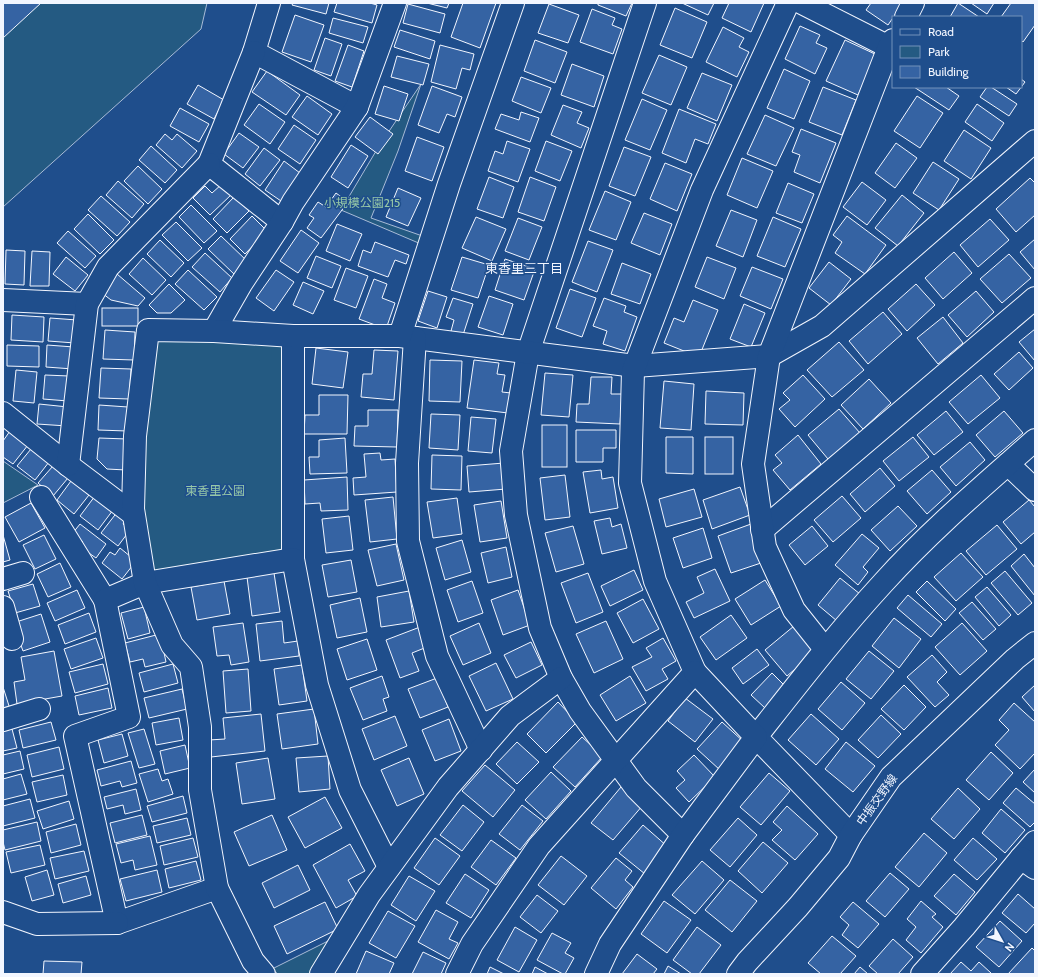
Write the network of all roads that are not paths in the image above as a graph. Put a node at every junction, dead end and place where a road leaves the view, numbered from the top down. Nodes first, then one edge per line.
1 (269, 3) edge
2 (395, 3) edge
3 (513, 3) edge
4 (645, 3) edge
5 (788, 3) edge
6 (802, 3) edge
7 (913, 3) edge
8 (906, 16) edge
9 (891, 43) edge
10 (254, 52) junction
11 (357, 107) junction
12 (1035, 141) edge
13 (209, 164) junction
14 (282, 222) junction
15 (1035, 298) edge
16 (3, 300) edge
17 (87, 304) junction
18 (214, 331) junction
19 (294, 336) junction
20 (407, 337) junction
21 (528, 353) junction
22 (769, 356) junction
23 (635, 366) junction
24 (3, 413) edge
25 (1035, 440) edge
26 (1008, 464) junction
27 (68, 465) junction
28 (1035, 490) edge
29 (40, 497) dead end
30 (133, 514) junction
31 (762, 530) junction
32 (293, 559) junction
33 (145, 583) junction
34 (105, 600) junction
35 (3, 607) edge
36 (12, 639) dead end
37 (1035, 643) edge
38 (825, 649) junction
39 (695, 672) junction
40 (561, 678) junction
41 (40, 710) dead end
42 (3, 720) edge
43 (756, 737) junction
44 (481, 750) junction
45 (616, 760) junction
46 (683, 835) junction
47 (851, 835) junction
48 (1030, 856) edge
49 (389, 867) junction
50 (217, 888) junction
51 (3, 912) edge
52 (117, 923) junction
53 (264, 974) edge
54 (321, 974) edge
55 (457, 974) edge
56 (596, 974) edge
57 (738, 974) edge
58 (922, 974) edge

1 - 10 street
2 - 11 street
3 - 20 street
4 - 21 street
5 - 23 street
6 - 9 street
7 - 8 street
9 - 22 street
10 - 11 street
10 - 13 street
11 - 14 street
12 - 22 street
13 - 14 street
13 - 17 street
14 - 18 street
15 - 31 street
16 - 17 street
17 - 27 street
18 - 19 street
18 - 30 street
19 - 20 street
19 - 32 street
20 - 21 street
20 - 44 street
21 - 23 street
21 - 40 street
22 - 23 street
22 - 31 street
23 - 39 street
24 - 27 street
25 - 26 street
26 - 28 street
26 - 38 street
27 - 30 street
29 - 34 street
30 - 33 street
31 - 38 street
32 - 33 street
32 - 49 street
33 - 34 street
33 - 50 street
34 - 52 street
35 - 36 street
37 - 47 street, 中振交野線
38 - 43 street
39 - 43 street
39 - 45 street
40 - 44 street
40 - 45 street
41 - 42 street
43 - 46 street
43 - 47 street
44 - 49 street
45 - 46 street
45 - 55 street
46 - 56 street
47 - 57 street, 中振交野線
48 - 58 street
49 - 54 street
50 - 52 street
50 - 53 street
51 - 52 street

